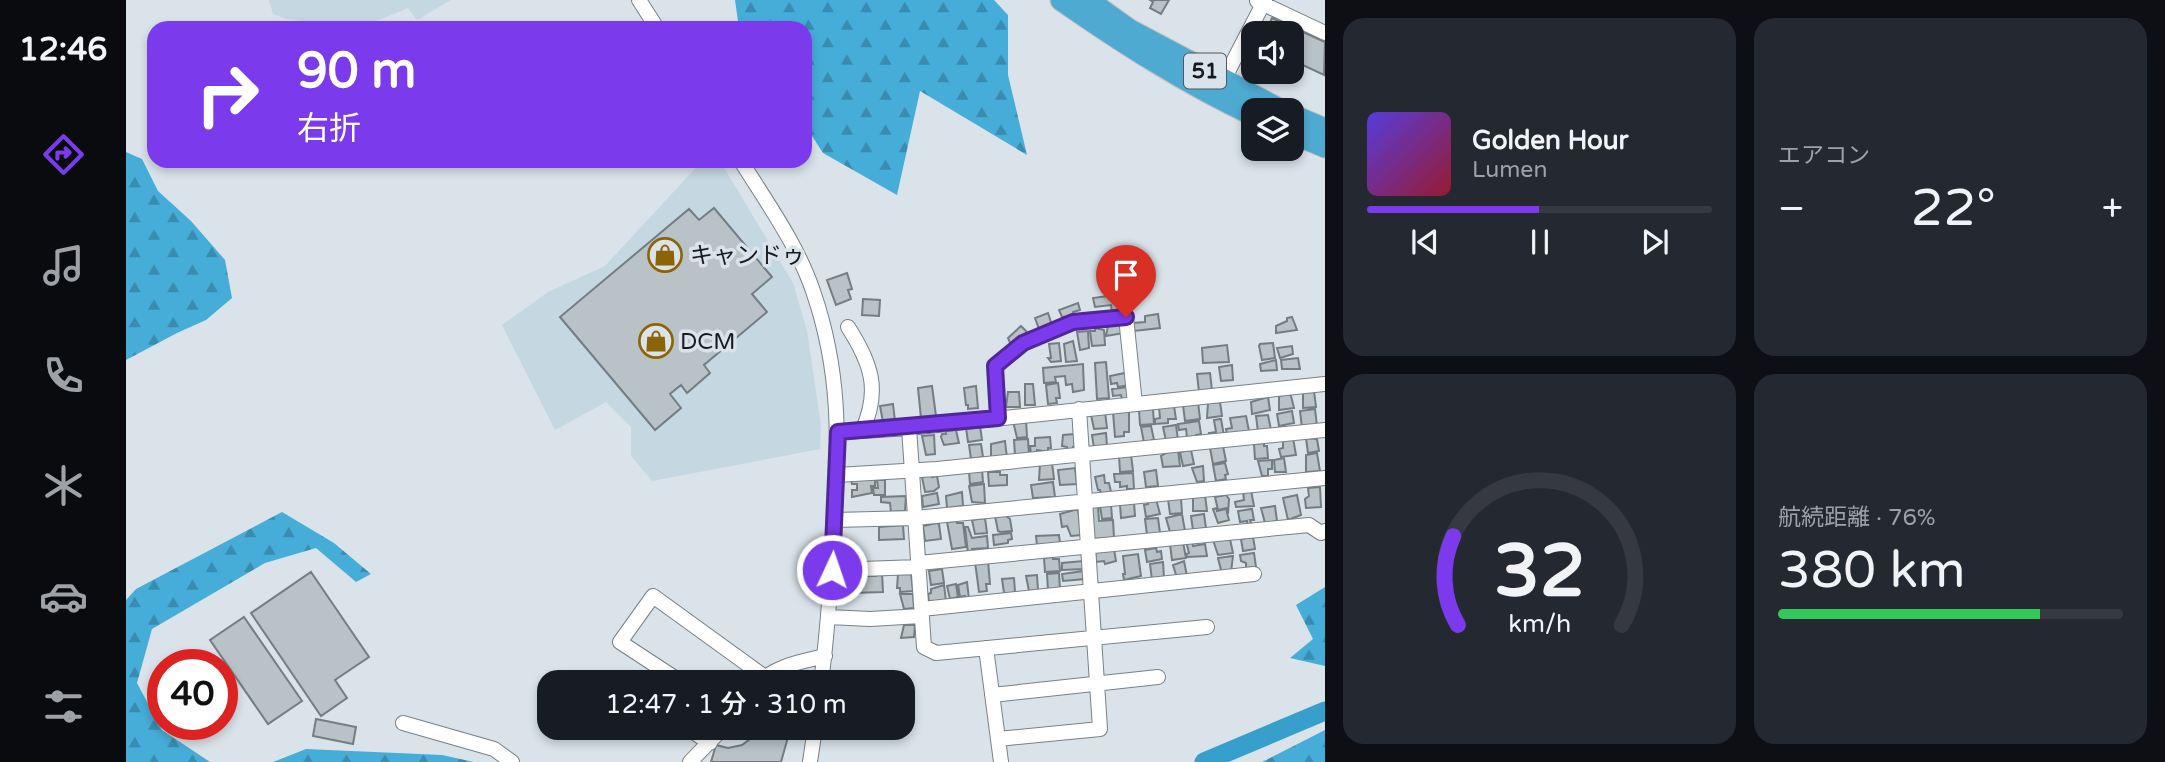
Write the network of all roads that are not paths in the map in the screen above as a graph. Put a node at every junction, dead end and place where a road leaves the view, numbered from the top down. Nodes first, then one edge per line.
1 (639, 0) edge
2 (1062, 0) edge
3 (1088, 0) edge
4 (1261, 1) edge
5 (652, 21) edge
6 (1325, 33) edge
7 (1126, 36) junction
8 (1223, 81) junction
9 (1257, 98) edge
10 (1241, 109) edge
11 (1304, 120) edge
12 (1325, 129) edge
13 (1304, 138) edge
14 (1325, 147) edge
15 (745, 168) edge
16 (848, 327) dead end
17 (1325, 384) edge
18 (1135, 404) junction
19 (1079, 409) junction
20 (998, 418) junction
21 (909, 428) junction
22 (862, 430) junction
23 (1325, 430) edge
24 (838, 432) junction
25 (1082, 454) junction
26 (912, 471) junction
27 (837, 475) junction
28 (1325, 478) edge
29 (1085, 501) junction
30 (915, 518) junction
31 (834, 520) junction
32 (1325, 531) edge
33 (1086, 547) junction
34 (919, 565) junction
35 (832, 570) junction
36 (1254, 574) dead end
37 (1091, 591) junction
38 (922, 612) junction
39 (829, 617) junction
40 (1207, 627) dead end
41 (1094, 638) junction
42 (986, 648) junction
43 (825, 656) junction
44 (663, 670) edge
45 (749, 670) edge
46 (779, 670) edge
47 (823, 670) edge
48 (1158, 677) dead end
49 (1097, 684) junction
50 (992, 695) junction
51 (403, 723) dead end
52 (998, 739) junction
53 (705, 740) edge
54 (713, 740) edge
55 (813, 740) edge
56 (710, 743) junction
57 (512, 762) edge
58 (690, 762) edge
59 (810, 762) edge
60 (1001, 762) edge

1 - 5 street
2 - 7 highway, 51
3 - 7 highway, 51
4 - 6 street
4 - 8 street
7 - 8 highway, 51
7 - 10 highway, 51
8 - 9 highway, 51
11 - 12 highway
13 - 14 highway
15 - 24 street
16 - 22 street
17 - 18 street
18 - 19 street
18 - 20 street
19 - 20 street
19 - 25 street
20 - 21 street
21 - 22 street
21 - 26 street
22 - 24 street
23 - 25 street
24 - 27 street
25 - 26 street
25 - 29 street
26 - 27 street
26 - 30 street
27 - 31 street
28 - 29 street
29 - 30 street
29 - 33 street
30 - 31 street
30 - 34 street
31 - 35 street
32 - 33 street
33 - 34 street
33 - 37 street
34 - 35 street
34 - 38 street
35 - 39 street
36 - 37 street
37 - 38 street
37 - 41 street
38 - 39 street
38 - 42 street
39 - 43 street
40 - 41 street
41 - 42 street
41 - 49 street
42 - 50 street
43 - 46 street
43 - 47 street
44 - 45 street
48 - 49 street
49 - 50 street
49 - 52 street
50 - 52 street
51 - 57 street
52 - 60 street
53 - 56 street
54 - 56 street
55 - 59 street
56 - 58 street

